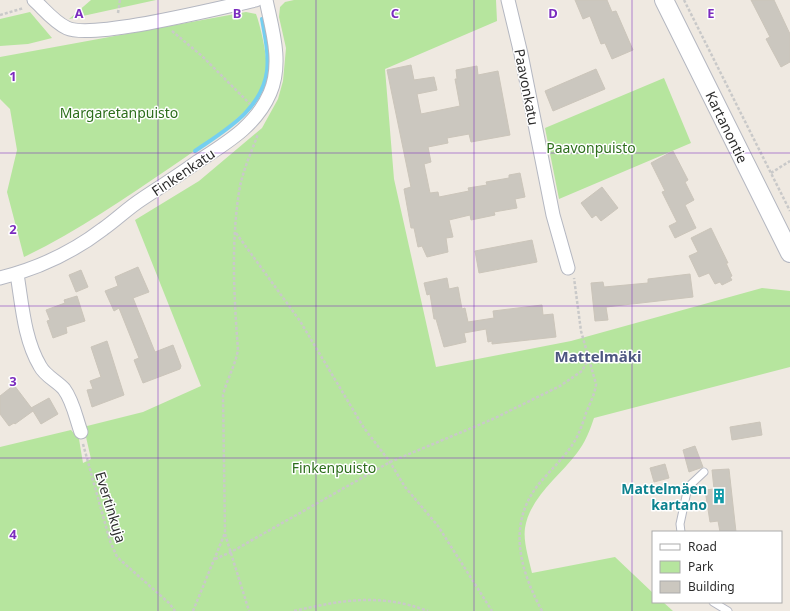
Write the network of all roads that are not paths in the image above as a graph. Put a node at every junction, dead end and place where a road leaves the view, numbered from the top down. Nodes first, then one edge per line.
1 (34, 0) edge
2 (256, 0) edge
3 (266, 0) edge
4 (508, 0) edge
5 (664, 0) edge
6 (790, 253) edge
7 (568, 268) road end
8 (17, 274) junction
9 (0, 278) edge
10 (81, 432) road end
11 (704, 472) dead end
12 (681, 531) edge
13 (715, 603) edge
14 (728, 611) edge

1 - 2 street
3 - 8 street, Finkenkatu
4 - 7 street, Paavonkatu
5 - 6 street, Kartanontie
8 - 9 street, Finkenkatu
8 - 10 street
11 - 12 lane
13 - 14 lane

